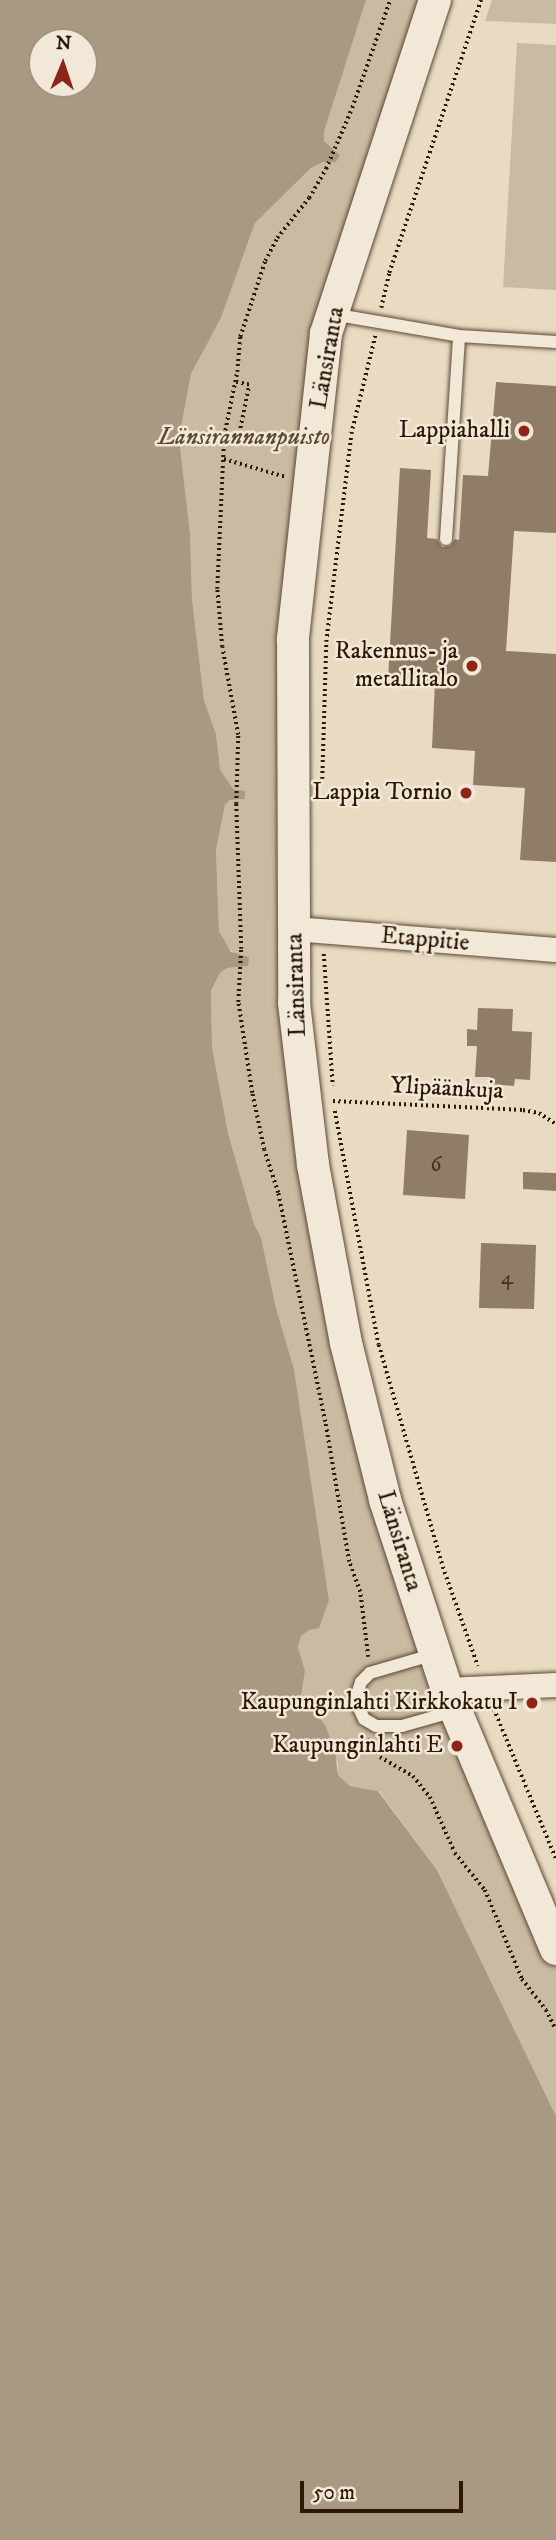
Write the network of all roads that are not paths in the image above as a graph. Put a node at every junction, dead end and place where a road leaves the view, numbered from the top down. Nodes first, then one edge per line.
1 (436, 0) edge
2 (332, 314) junction
3 (459, 336) junction
4 (556, 342) edge
5 (446, 539) dead end
6 (294, 929) junction
7 (556, 950) edge
8 (435, 1654) junction
9 (556, 1685) edge
10 (451, 1701) junction
11 (556, 1949) edge

1 - 2 street, Länsiranta
2 - 3 lane
2 - 6 street, Länsiranta
3 - 4 lane
3 - 5 lane
6 - 7 street, Etappitie
6 - 8 street, Länsiranta
8 - 10 street, Länsiranta
8 - 10 lane
9 - 10 street
10 - 11 street, Länsiranta

